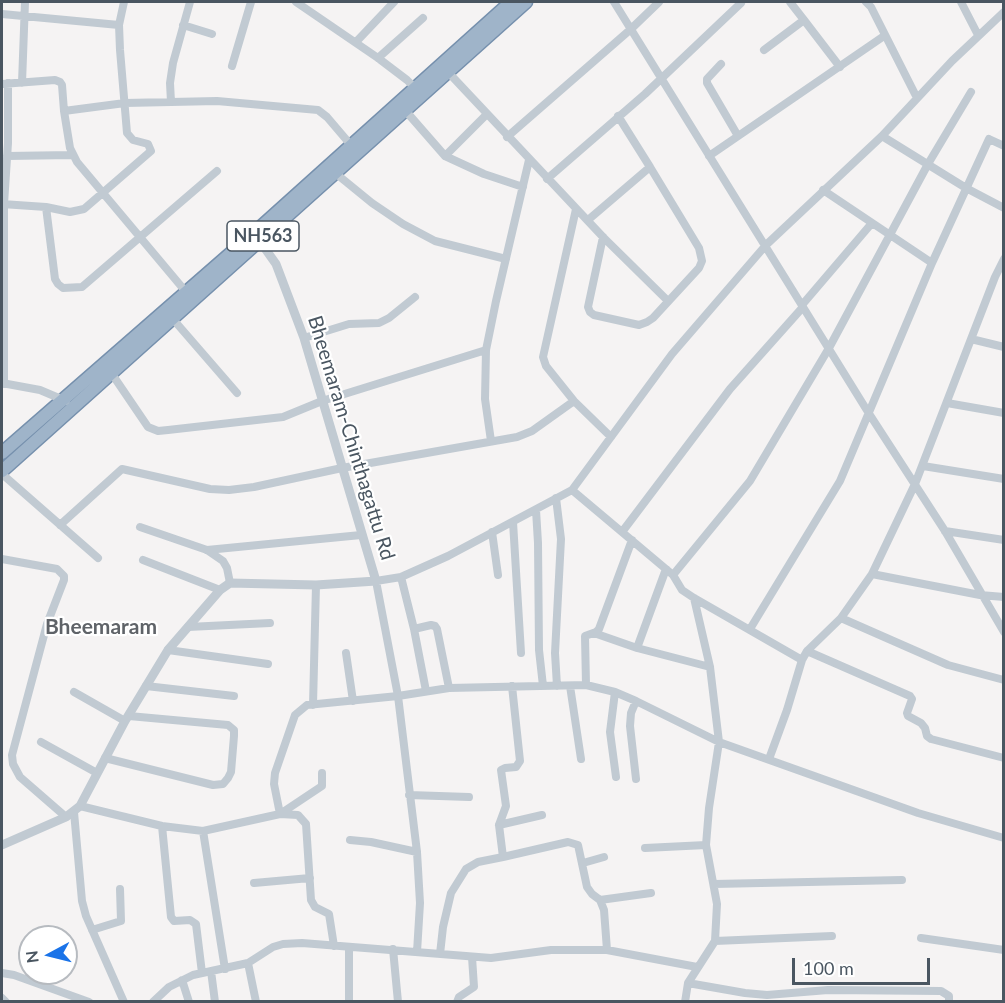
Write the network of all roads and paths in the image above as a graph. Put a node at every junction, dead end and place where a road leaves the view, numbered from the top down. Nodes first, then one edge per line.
1 (25, 2) edge
2 (124, 2) edge
3 (190, 2) edge
4 (251, 2) edge
5 (296, 2) edge
6 (394, 2) edge
7 (511, 2) edge
8 (526, 2) edge
9 (614, 2) edge
10 (659, 2) edge
11 (790, 2) edge
12 (866, 2) edge
13 (961, 2) edge
14 (741, 3) dead end
15 (307, 4) edge
16 (1004, 12) edge
17 (2, 14) edge
18 (24, 17) junction
19 (423, 18) dead end
20 (804, 20) junction
21 (119, 25) junction
22 (183, 25) junction
23 (631, 29) junction
24 (212, 34) dead end
25 (978, 35) junction
26 (884, 36) junction
27 (356, 42) junction
28 (764, 51) dead end
29 (378, 58) junction
30 (721, 64) dead end
31 (232, 66) dead end
32 (840, 67) junction
33 (447, 71) junction
34 (662, 76) junction
35 (5, 83) edge
36 (22, 83) junction
37 (418, 91) junction
38 (971, 92) dead end
39 (917, 98) junction
40 (171, 102) junction
41 (125, 103) junction
42 (404, 109) junction
43 (64, 111) junction
44 (487, 114) junction
45 (618, 116) junction
46 (738, 136) junction
47 (882, 136) junction
48 (507, 137) junction
49 (350, 144) junction
50 (1004, 146) edge
51 (72, 155) junction
52 (7, 156) junction
53 (445, 156) junction
54 (709, 156) junction
55 (529, 160) junction
56 (928, 164) junction
57 (650, 167) junction
58 (217, 171) dead end
59 (334, 172) junction
60 (547, 179) junction
61 (523, 187) junction
62 (966, 188) junction
63 (823, 190) junction
64 (102, 192) junction
65 (3, 204) edge
66 (46, 207) junction
67 (1004, 208) edge
68 (576, 209) junction
69 (588, 220) junction
70 (872, 222) junction
71 (891, 236) junction
72 (603, 237) junction
73 (141, 238) junction
74 (259, 240) junction
75 (766, 244) junction
76 (506, 259) junction
77 (1004, 260) edge
78 (932, 263) junction
79 (999, 278) edge
80 (186, 292) junction
81 (415, 297) dead end
82 (668, 301) junction
83 (802, 306) junction
84 (172, 318) junction
85 (304, 338) junction
86 (971, 339) junction
87 (1004, 347) edge
88 (830, 348) junction
89 (486, 350) junction
90 (111, 374) junction
91 (3, 383) edge
92 (237, 393) dead end
93 (63, 399) junction
94 (322, 401) junction
95 (574, 401) junction
96 (947, 403) junction
97 (75, 406) junction
98 (868, 412) junction
99 (1004, 413) edge
100 (611, 437) junction
101 (491, 441) junction
102 (2, 453) edge
103 (923, 466) junction
104 (342, 468) junction
105 (2, 472) edge
106 (1004, 479) edge
107 (915, 484) junction
108 (572, 490) junction
109 (556, 498) junction
110 (536, 510) junction
111 (513, 522) junction
112 (60, 525) junction
113 (140, 527) dead end
114 (945, 531) junction
115 (492, 532) junction
116 (622, 532) junction
117 (361, 535) junction
118 (632, 540) junction
119 (1004, 540) edge
120 (207, 550) junction
121 (98, 558) dead end
122 (2, 559) edge
123 (143, 560) dead end
124 (666, 569) junction
125 (872, 574) junction
126 (498, 575) dead end
127 (673, 575) junction
128 (401, 577) junction
129 (376, 581) junction
130 (230, 583) junction
131 (316, 585) junction
132 (220, 590) junction
133 (980, 595) junction
134 (1004, 597) edge
135 (693, 598) junction
136 (841, 618) junction
137 (270, 623) dead end
138 (188, 627) junction
139 (414, 629) junction
140 (750, 629) junction
141 (1004, 632) edge
142 (594, 633) junction
143 (637, 648) junction
144 (168, 650) junction
145 (807, 651) junction
146 (346, 653) dead end
147 (521, 653) dead end
148 (802, 660) junction
149 (268, 664) dead end
150 (710, 667) junction
151 (1004, 680) edge
152 (586, 685) junction
153 (146, 686) junction
154 (512, 686) junction
155 (543, 686) junction
156 (557, 686) junction
157 (570, 686) junction
158 (449, 687) junction
159 (426, 691) junction
160 (74, 692) dead end
161 (615, 692) junction
162 (234, 696) dead end
163 (398, 696) junction
164 (353, 701) junction
165 (636, 701) junction
166 (313, 705) junction
167 (127, 718) junction
168 (41, 742) dead end
169 (719, 742) junction
170 (105, 758) junction
171 (1004, 758) edge
172 (581, 759) dead end
173 (769, 759) junction
174 (97, 773) junction
175 (322, 773) dead end
176 (616, 777) dead end
177 (636, 779) dead end
178 (409, 795) junction
179 (469, 797) dead end
180 (73, 812) junction
181 (280, 814) junction
182 (542, 815) dead end
183 (499, 825) junction
184 (162, 826) junction
185 (203, 831) junction
186 (1004, 838) edge
187 (350, 840) dead end
188 (2, 845) edge
189 (706, 845) junction
190 (645, 848) dead end
191 (417, 852) junction
192 (504, 857) junction
193 (604, 857) dead end
194 (583, 863) junction
195 (310, 878) junction
196 (902, 880) dead end
197 (254, 883) dead end
198 (714, 884) junction
199 (120, 889) dead end
200 (651, 893) dead end
201 (600, 900) junction
202 (92, 930) junction
203 (832, 936) dead end
204 (921, 938) dead end
205 (715, 941) junction
206 (334, 946) junction
207 (349, 947) junction
208 (393, 949) junction
209 (607, 950) junction
210 (1004, 950) edge
211 (417, 952) junction
212 (440, 954) junction
213 (472, 957) junction
214 (248, 963) junction
215 (697, 968) junction
216 (225, 969) junction
217 (206, 972) junction
218 (2, 973) edge
219 (182, 980) junction
220 (688, 983) junction
221 (2, 998) edge
222 (6, 1002) edge
223 (89, 1002) edge
224 (124, 1002) edge
225 (153, 1002) edge
226 (189, 1002) edge
227 (215, 1002) edge
228 (256, 1002) edge
229 (349, 1002) edge
230 (398, 1002) edge
231 (457, 1002) edge
232 (685, 1002) edge
233 (949, 1002) edge

1 - 18 street
2 - 21 street
3 - 22 street
4 - 31 street
5 - 15 street
6 - 27 street
7 - 37 highway, NH563
8 - 33 highway, NH563
9 - 23 street
10 - 23 street
11 - 20 street
12 - 26 street
13 - 25 street
14 - 34 street
15 - 27 street
16 - 25 street
17 - 18 street
18 - 21 street
18 - 36 street
19 - 29 street
20 - 28 street
20 - 32 street
21 - 41 street
22 - 24 street
22 - 40 street
23 - 34 street
23 - 48 street
25 - 39 street
26 - 32 street
26 - 39 street
27 - 29 street
29 - 37 street
30 - 46 street
32 - 46 street
33 - 37 highway, NH563
33 - 44 street
34 - 45 street
34 - 54 street
35 - 36 street
35 - 52 street
36 - 43 street
37 - 42 highway, NH563
37 - 49 highway, NH563
38 - 56 street
39 - 47 street
40 - 41 street
40 - 49 street
41 - 43 street
41 - 64 street
42 - 53 street
42 - 59 highway, NH563
43 - 51 street
44 - 48 street
44 - 53 street
45 - 57 street
45 - 60 street
46 - 54 street
47 - 56 street
47 - 63 street
48 - 55 street
49 - 80 highway, NH563
50 - 62 street
51 - 52 street
51 - 64 street
52 - 65 street
53 - 61 street
54 - 75 street
55 - 60 street
55 - 61 street
56 - 62 street
56 - 71 street
57 - 69 street
57 - 82 street
58 - 73 street
59 - 74 highway, NH563
59 - 76 street
60 - 68 street
61 - 76 street
62 - 67 street
62 - 78 street
63 - 70 street
63 - 75 street
64 - 66 street
64 - 73 street
65 - 66 street
65 - 91 street
66 - 73 street
68 - 69 street
68 - 95 street
69 - 72 street
70 - 71 street
70 - 83 street
71 - 78 street
71 - 88 street
72 - 82 street
72 - 82 street
73 - 80 street
74 - 84 highway, NH563
74 - 85 street, Bheemaram-Chinthagattu Rd
75 - 83 street
75 - 100 street
76 - 89 street
77 - 79 street
78 - 98 street
79 - 86 street
80 - 93 highway, NH563
81 - 85 street
83 - 88 street
83 - 116 street
84 - 90 highway, NH563
84 - 92 street
85 - 94 street, Bheemaram-Chinthagattu Rd
86 - 87 street
86 - 96 street
88 - 98 street
88 - 127 street
89 - 94 street
89 - 101 street
90 - 94 street
90 - 97 highway, NH563
91 - 93 street
93 - 97 street
93 - 102 highway, NH563
94 - 104 street, Bheemaram-Chinthagattu Rd
95 - 100 street
95 - 101 street
96 - 99 street
96 - 103 street
97 - 105 highway, NH563
98 - 107 street
98 - 140 street
100 - 108 street
101 - 104 street
103 - 106 street
103 - 107 street
104 - 112 street
104 - 117 street, Bheemaram-Chinthagattu Rd
105 - 112 street
107 - 114 street
107 - 125 street
108 - 109 street
108 - 116 street
109 - 110 street
109 - 156 street
110 - 111 street
110 - 155 street
111 - 115 street
111 - 147 street
112 - 121 street
113 - 120 street
114 - 119 street
114 - 133 street
115 - 126 street
115 - 128 street
116 - 118 street
117 - 120 street
117 - 129 street, Bheemaram-Chinthagattu Rd
118 - 124 street
118 - 142 street
120 - 130 street
122 - 180 street
123 - 132 street
124 - 127 street
124 - 143 street
125 - 133 street
125 - 136 street
127 - 135 street
128 - 129 street
128 - 139 street
129 - 131 street, Bheemaram-Chinthagattu Rd
129 - 163 street
130 - 131 street, Bheemaram-Chinthagattu Rd
130 - 132 street
131 - 166 street
132 - 138 street
133 - 134 street
133 - 141 street
135 - 140 street
135 - 150 street
136 - 145 street
136 - 151 street
137 - 138 street
138 - 144 street
139 - 158 street
139 - 159 street
140 - 148 street
142 - 143 street
142 - 152 street
143 - 150 street
144 - 149 street
144 - 153 street
145 - 148 street
145 - 171 street
146 - 164 street
148 - 173 street
150 - 169 street
152 - 157 street
152 - 161 street
153 - 162 street
153 - 167 street
154 - 155 street
154 - 158 street
154 - 183 street
155 - 156 street
156 - 157 street
157 - 172 street
158 - 159 street
159 - 163 street
160 - 167 street
161 - 165 street
161 - 176 street
163 - 164 street
163 - 178 street
164 - 166 street
165 - 169 street
165 - 177 street
166 - 181 street
167 - 170 street
167 - 170 street
168 - 174 street
169 - 173 street
169 - 189 street
170 - 174 street
173 - 186 street
174 - 180 street
175 - 181 street
178 - 179 street
178 - 191 street
180 - 184 street
180 - 188 street
180 - 202 street
181 - 185 street
181 - 195 street
182 - 183 street
183 - 192 street
184 - 185 street
184 - 217 street
185 - 216 street
187 - 191 street
189 - 190 street
189 - 198 street
191 - 211 street
192 - 194 street
192 - 212 street
193 - 194 street
194 - 201 street
195 - 197 street
195 - 206 street
196 - 198 street
198 - 205 street
199 - 202 street
200 - 201 street
201 - 209 street
202 - 224 street
203 - 205 street
204 - 210 street
205 - 215 street
206 - 207 street
206 - 214 street
207 - 208 street
207 - 229 street
208 - 211 street
208 - 230 street
209 - 213 street
209 - 215 street
211 - 212 street
212 - 213 street
213 - 231 street
214 - 216 street
214 - 228 street
215 - 220 street
216 - 217 street
217 - 219 street
217 - 227 street
218 - 223 street
219 - 225 street
219 - 226 street
220 - 232 street
220 - 233 street
221 - 222 street

